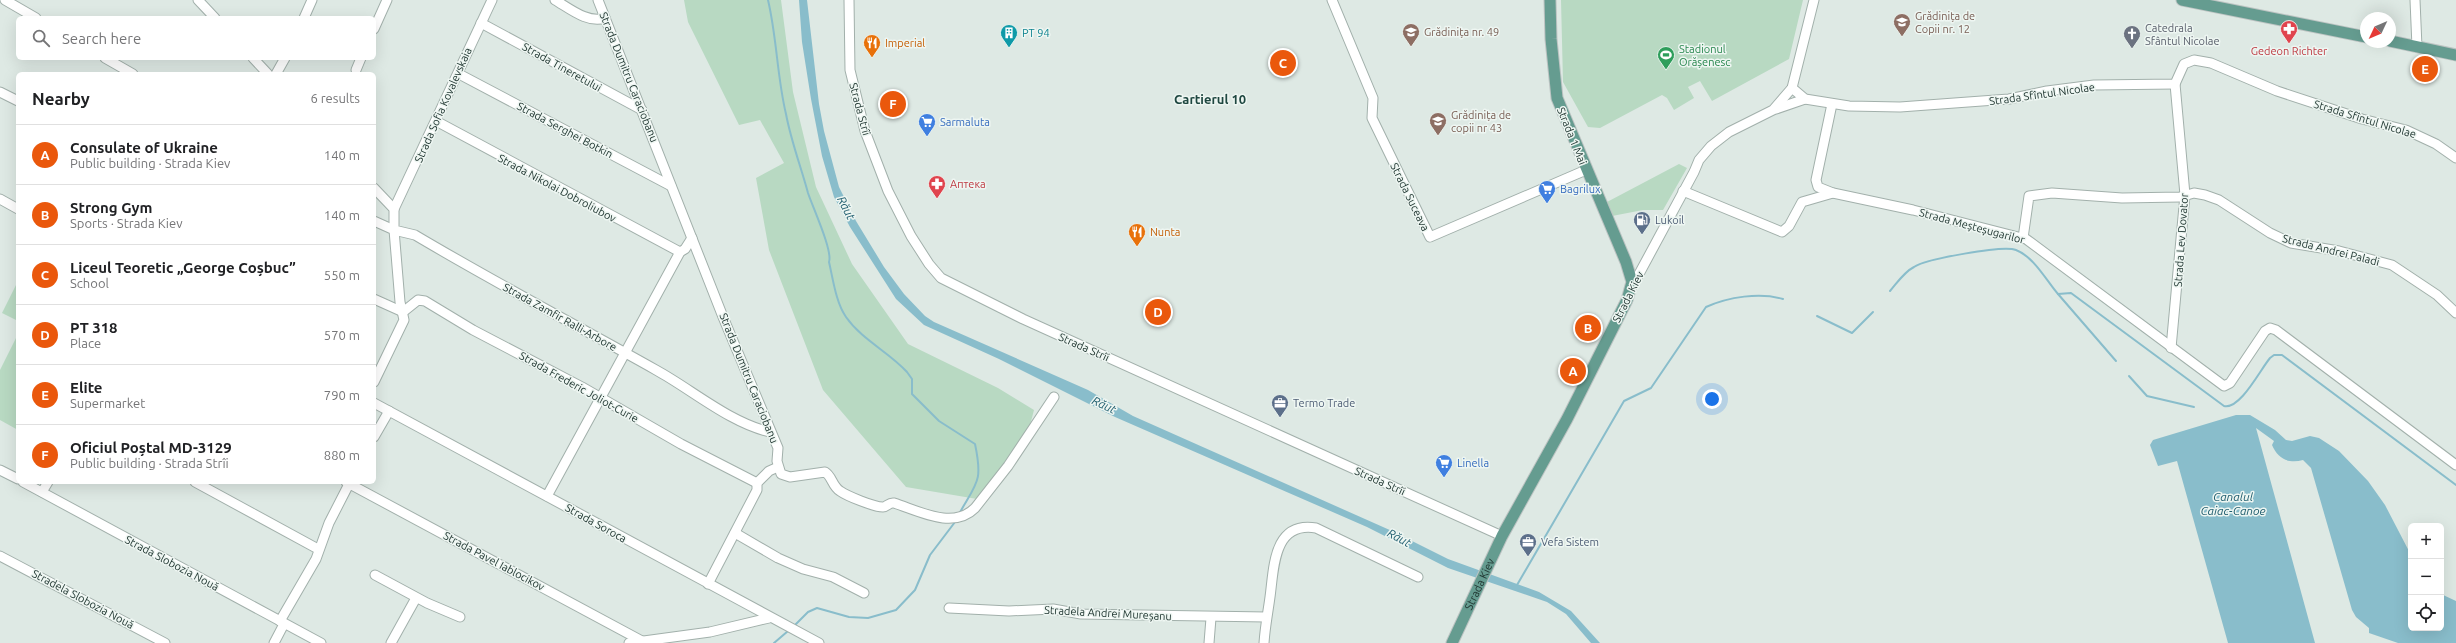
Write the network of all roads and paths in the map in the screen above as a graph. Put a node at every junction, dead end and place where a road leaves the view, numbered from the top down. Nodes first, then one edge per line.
1 (5, 0) edge
2 (198, 0) edge
3 (312, 0) edge
4 (387, 0) edge
5 (492, 0) edge
6 (555, 0) edge
7 (598, 0) edge
8 (849, 0) edge
9 (1332, 0) edge
10 (1550, 0) edge
11 (1814, 0) edge
12 (2182, 0) edge
13 (2415, 0) edge
14 (33, 16) edge
15 (213, 16) edge
16 (305, 16) edge
17 (605, 18) junction
18 (481, 23) junction
19 (376, 25) edge
20 (2360, 36) edge
21 (2396, 42) edge
22 (2417, 47) junction
23 (2456, 55) edge
24 (108, 60) edge
25 (255, 60) edge
26 (284, 60) edge
27 (361, 60) edge
28 (356, 70) dead end
29 (130, 72) edge
30 (266, 72) edge
31 (277, 72) edge
32 (459, 74) junction
33 (2175, 84) junction
34 (1792, 88) junction
35 (0, 92) edge
36 (1805, 99) junction
37 (16, 100) edge
38 (1832, 104) junction
39 (642, 110) junction
40 (1773, 110) junction
41 (436, 121) junction
42 (2456, 158) edge
43 (1586, 170) junction
44 (671, 186) junction
45 (376, 190) edge
46 (1683, 190) junction
47 (1833, 193) junction
48 (2186, 196) junction
49 (0, 199) edge
50 (16, 208) edge
51 (394, 209) junction
52 (376, 222) edge
53 (394, 230) junction
54 (692, 238) junction
55 (2024, 238) junction
56 (680, 252) junction
57 (1632, 287) junction
58 (376, 300) edge
59 (403, 312) junction
60 (2456, 313) edge
61 (2171, 348) junction
62 (624, 353) junction
63 (376, 378) edge
64 (1054, 397) dead end
65 (600, 398) junction
66 (376, 404) edge
67 (389, 411) junction
68 (770, 432) junction
69 (376, 434) edge
70 (2456, 465) edge
71 (778, 467) junction
72 (0, 470) edge
73 (16, 479) edge
74 (757, 483) junction
75 (26, 484) edge
76 (47, 484) edge
77 (199, 484) edge
78 (348, 484) edge
79 (350, 484) edge
80 (42, 492) junction
81 (547, 496) junction
82 (735, 532) junction
83 (1502, 536) junction
84 (318, 549) junction
85 (0, 556) edge
86 (375, 575) dead end
87 (1418, 577) dead end
88 (708, 584) junction
89 (864, 593) dead end
90 (416, 598) junction
91 (949, 608) dead end
92 (460, 617) dead end
93 (1266, 617) junction
94 (769, 618) junction
95 (1211, 618) junction
96 (282, 622) junction
97 (642, 641) junction
98 (165, 643) edge
99 (274, 643) edge
100 (321, 643) edge
101 (391, 643) edge
102 (629, 643) edge
103 (819, 643) edge
104 (1210, 643) edge
105 (1264, 643) edge
106 (1452, 643) edge

1 - 14 street
2 - 15 street
3 - 16 street
4 - 19 street
5 - 18 street, Strada Sofia Kovalevskaia
6 - 17 street
7 - 17 street, Strada Dumitru Caraciobanu
8 - 83 street, Strada Strîi
9 - 43 street, Strada Suceava
10 - 43 main road, Strada 1 Mai
11 - 34 street, Strada Kiev
12 - 20 main road
13 - 22 street
17 - 39 street, Strada Dumitru Caraciobanu
18 - 32 street, Strada Sofia Kovalevskaia
18 - 39 street, Strada Tineretului
21 - 22 main road
22 - 23 main road
24 - 29 street
25 - 30 street
26 - 31 street
27 - 28 street
32 - 41 street, Strada Sofia Kovalevskaia
32 - 44 street, Strada Serghei Botkin
33 - 38 street, Strada Sfîntul Nicolae
33 - 42 street, Strada Sfîntul Nicolae
33 - 48 street, Strada Lev Dovator
34 - 36 street, Strada Sfîntul Nicolae
34 - 40 street, Strada Kiev
35 - 37 street
36 - 38 street, Strada Sfîntul Nicolae
36 - 40 street
38 - 47 street, Strada Meșteșugarilor
39 - 44 street, Strada Dumitru Caraciobanu
40 - 46 street, Strada Kiev
41 - 51 street, Strada Sofia Kovalevskaia
41 - 56 street, Strada Nikolai Dobroliubov
43 - 57 main road, Strada 1 Mai
44 - 54 street, Strada Dumitru Caraciobanu
45 - 51 street
46 - 47 street
46 - 57 street, Strada Kiev
47 - 55 street, Strada Meșteșugarilor
48 - 55 street, Strada Andrei Paladi
48 - 60 street, Strada Andrei Paladi
48 - 61 street, Strada Lev Dovator
49 - 50 street
51 - 53 street
52 - 53 street, Strada Zamfir Ralli-Arbore
53 - 59 street
53 - 62 street, Strada Zamfir Ralli-Arbore
54 - 56 street
54 - 68 street, Strada Dumitru Caraciobanu
55 - 61 street, Strada Meșteșugarilor
56 - 62 street
57 - 83 main road, Strada Kiev
58 - 59 street
59 - 63 street
59 - 65 street, Strada Frederic Joliot-Curie
61 - 70 street, Strada Meșteșugarilor
62 - 65 street
62 - 68 street, Strada Zamfir Ralli-Arbore
64 - 71 street
65 - 74 street, Strada Frederic Joliot-Curie
65 - 81 street
66 - 67 street, Strada Soroca
67 - 69 street
67 - 81 street, Strada Soroca
68 - 71 street, Strada Dumitru Caraciobanu
71 - 74 street
72 - 73 street
74 - 82 street
75 - 80 street, Strada Slobozia Nouă
76 - 80 street
77 - 84 street
78 - 84 street
79 - 97 street, Strada Pavel Iablocikov
80 - 96 street, Strada Slobozia Nouă
81 - 88 street, Strada Soroca
82 - 88 street
82 - 89 street
83 - 106 main road, Strada Kiev
84 - 96 street
85 - 98 street, Stradela Slobozia Nouă
86 - 90 street
87 - 93 street
88 - 94 street, Strada Soroca
90 - 92 street
90 - 101 street
91 - 95 street, Stradela Andrei Mureșanu
93 - 95 street, Stradela Andrei Mureșanu
93 - 105 street
94 - 97 street
94 - 103 street, Strada Soroca
95 - 104 street
96 - 99 street
96 - 100 street, Strada Slobozia Nouă
97 - 102 street

